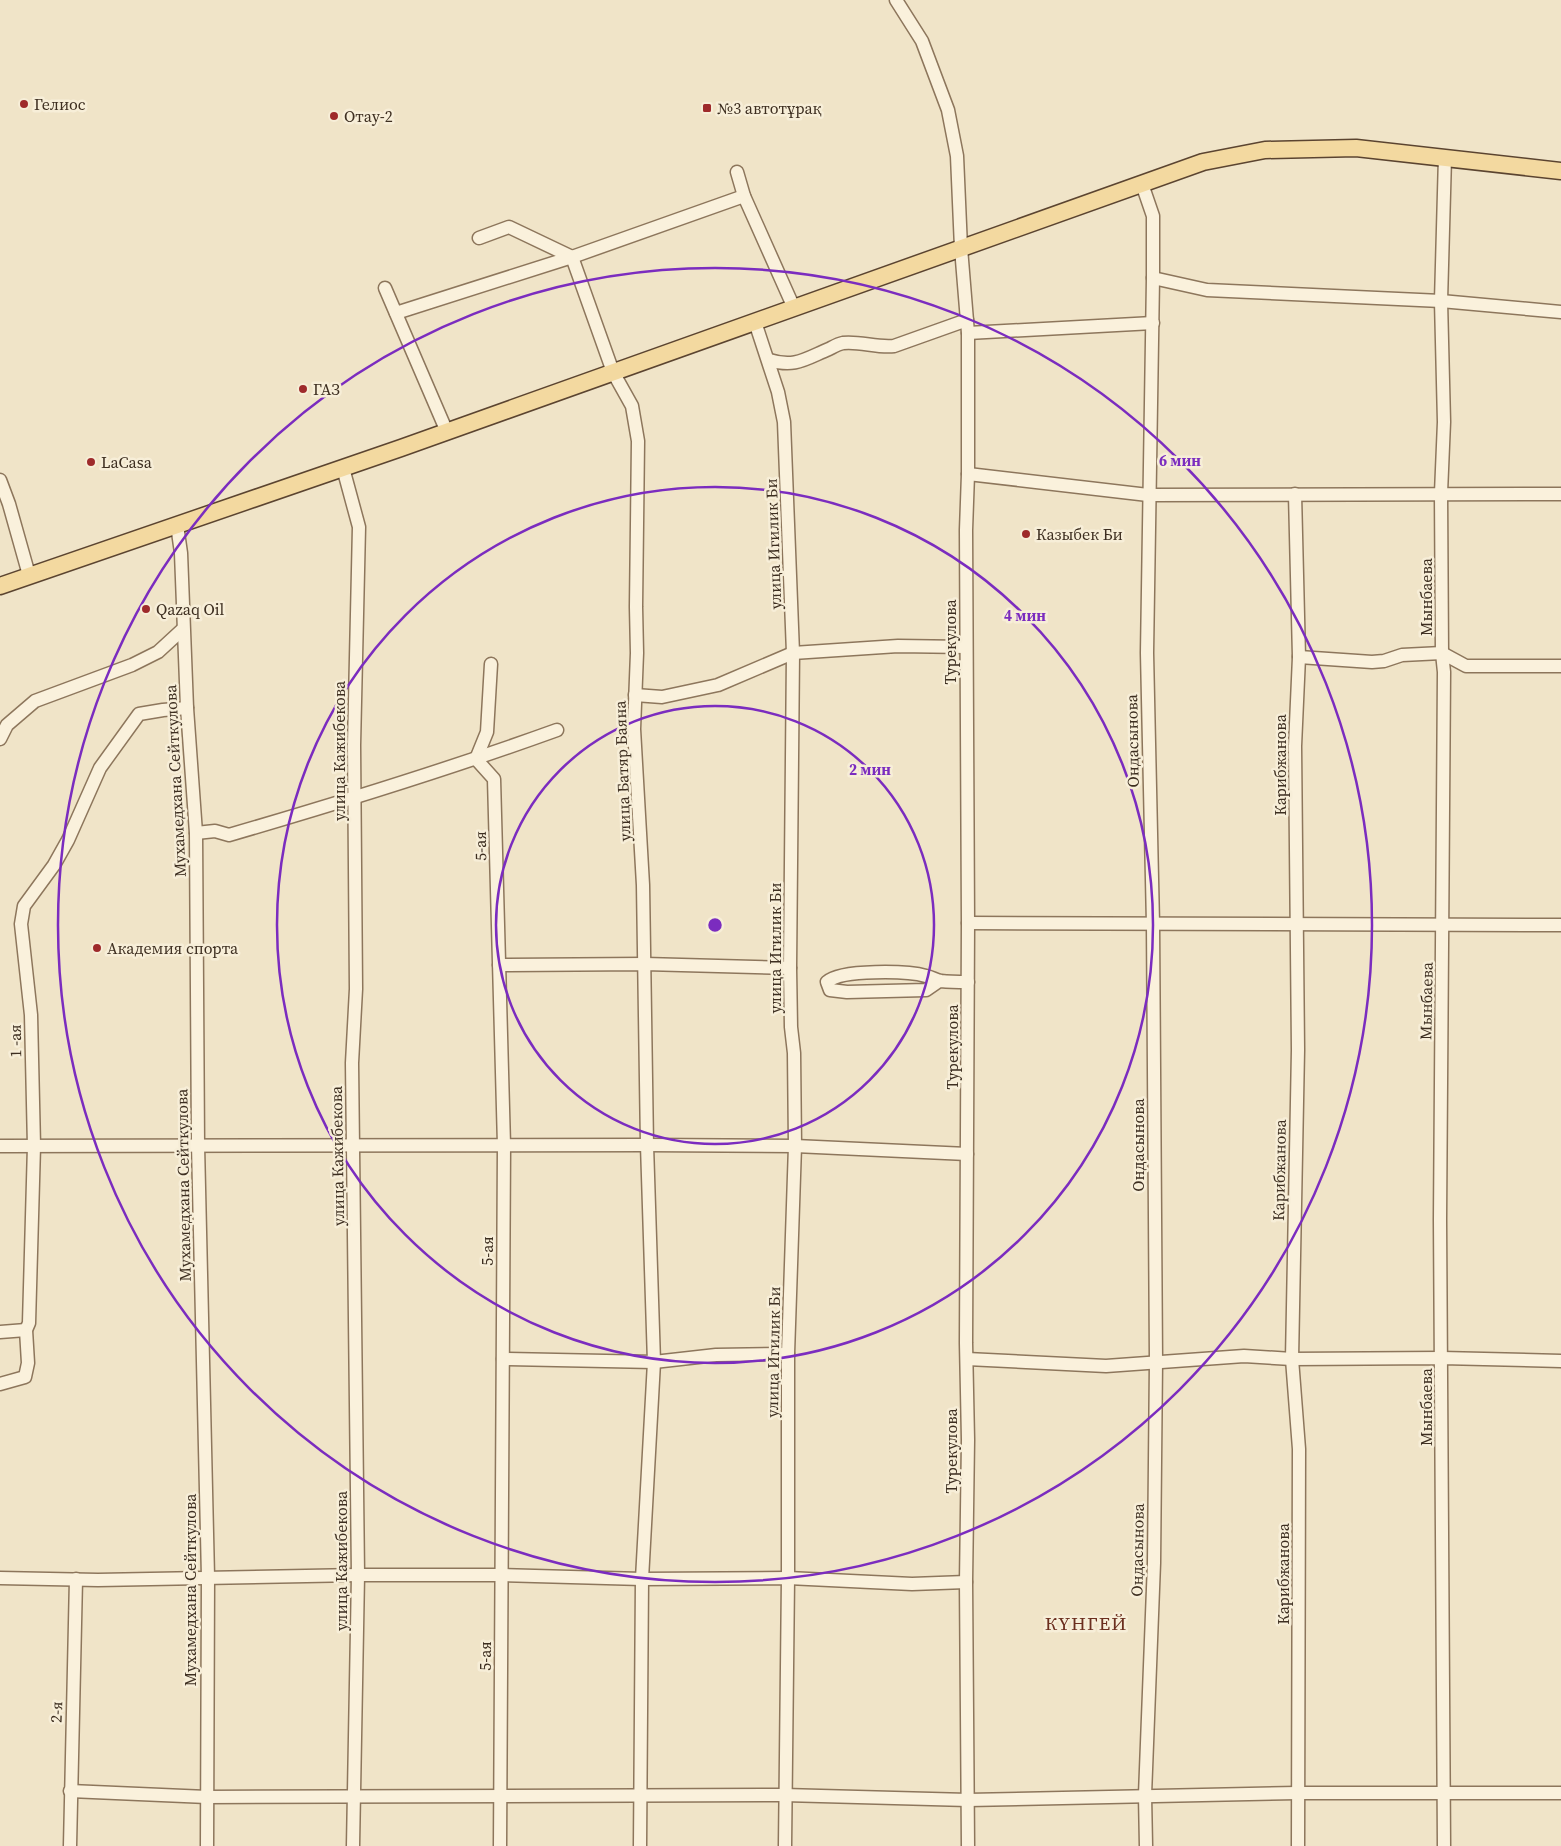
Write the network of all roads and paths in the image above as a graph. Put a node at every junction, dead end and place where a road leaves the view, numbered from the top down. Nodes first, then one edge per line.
1 (896, 0) edge
2 (1445, 157) junction
3 (1561, 170) edge
4 (737, 172) dead end
5 (1142, 184) junction
6 (744, 196) junction
7 (479, 238) dead end
8 (961, 248) junction
9 (572, 257) junction
10 (1153, 278) junction
11 (385, 288) dead end
12 (1441, 301) junction
13 (794, 308) junction
14 (1561, 312) edge
15 (396, 313) junction
16 (967, 320) junction
17 (755, 322) junction
18 (1153, 324) junction
19 (968, 333) junction
20 (769, 360) junction
21 (613, 372) junction
22 (447, 432) junction
23 (343, 468) junction
24 (968, 474) junction
25 (0, 480) edge
26 (1441, 493) junction
27 (1295, 494) junction
28 (1561, 494) edge
29 (1148, 495) junction
30 (177, 525) junction
31 (29, 576) junction
32 (0, 586) edge
33 (183, 629) junction
34 (966, 647) junction
35 (793, 653) junction
36 (1442, 653) junction
37 (1299, 657) junction
38 (491, 664) dead end
39 (1561, 666) edge
40 (635, 694) junction
41 (187, 708) junction
42 (557, 730) dead end
43 (0, 739) edge
44 (476, 759) junction
45 (355, 799) junction
46 (196, 833) junction
47 (968, 923) junction
48 (1153, 924) junction
49 (1297, 924) junction
50 (1443, 924) junction
51 (1561, 925) edge
52 (644, 964) junction
53 (499, 965) junction
54 (790, 968) junction
55 (939, 981) junction
56 (968, 982) junction
57 (504, 1144) junction
58 (647, 1144) junction
59 (198, 1145) junction
60 (354, 1145) junction
61 (0, 1146) edge
62 (34, 1146) junction
63 (795, 1146) junction
64 (967, 1154) junction
65 (26, 1330) junction
66 (0, 1332) edge
67 (788, 1354) junction
68 (1442, 1358) junction
69 (503, 1359) junction
70 (967, 1359) junction
71 (1292, 1359) junction
72 (1561, 1361) edge
73 (654, 1362) junction
74 (1156, 1362) junction
75 (0, 1384) edge
76 (358, 1575) junction
77 (501, 1575) junction
78 (208, 1577) junction
79 (0, 1578) edge
80 (788, 1578) junction
81 (76, 1579) junction
82 (642, 1579) junction
83 (966, 1582) junction
84 (70, 1791) junction
85 (1444, 1792) junction
86 (1297, 1793) junction
87 (1561, 1793) edge
88 (784, 1795) junction
89 (1145, 1795) junction
90 (354, 1796) junction
91 (640, 1796) junction
92 (206, 1797) junction
93 (500, 1797) junction
94 (968, 1800) junction
95 (70, 1846) edge
96 (206, 1846) edge
97 (353, 1846) edge
98 (500, 1846) edge
99 (640, 1846) edge
100 (785, 1846) edge
101 (968, 1846) edge
102 (1146, 1846) edge
103 (1298, 1846) edge
104 (1444, 1846) edge

1 - 8 street, Турекулова
2 - 3 main road
2 - 5 main road
2 - 12 street, Мынбаева
4 - 6 street
5 - 8 main road
5 - 10 street, Ондасынова
6 - 9 street
6 - 13 street
7 - 9 street
8 - 13 main road
8 - 16 street, Турекулова
9 - 15 street
9 - 21 street, улица Батяр Баяна
10 - 12 street
10 - 18 street, Ондасынова
11 - 15 street
12 - 14 street
12 - 26 street, Мынбаева
13 - 17 main road
15 - 22 street
16 - 19 street, Турекулова
16 - 20 street
17 - 20 street, улица Игилик Би
17 - 21 main road
18 - 19 street
18 - 29 street, Ондасынова
19 - 24 street, Турекулова
20 - 35 street, улица Игилик Би
21 - 22 main road
21 - 40 street, улица Батяр Баяна
22 - 23 main road
23 - 30 main road
23 - 45 street, улица Кажибекова
24 - 29 street
24 - 34 street, Турекулова
25 - 31 street
26 - 27 street
26 - 28 street
26 - 36 street, Мынбаева
27 - 29 street
27 - 37 street, Карибжанова
29 - 48 street, Ондасынова
30 - 31 main road
30 - 33 street, Мухамедхана Сейткулова
31 - 32 main road
33 - 41 street, Мухамедхана Сейткулова
33 - 43 street
34 - 35 street
34 - 47 street, Турекулова
35 - 40 street
35 - 54 street, улица Игилик Би
36 - 37 street
36 - 39 street
36 - 50 street, Мынбаева
37 - 49 street, Карибжанова
38 - 44 street
40 - 52 street, улица Батяр Баяна
41 - 46 street, Мухамедхана Сейткулова
41 - 62 street, 1 -ая
42 - 44 street
44 - 45 street
44 - 53 street, 5-ая
45 - 46 street
45 - 60 street, улица Кажибекова
46 - 59 street, Мухамедхана Сейткулова
47 - 48 street
47 - 56 street, Турекулова
48 - 49 street
48 - 74 street, Ондасынова
49 - 50 street
49 - 71 street, Карибжанова
50 - 51 street
50 - 68 street, Мынбаева
52 - 53 street
52 - 54 street
52 - 58 street, улица Батяр Баяна
53 - 57 street, 5-ая
54 - 63 street, улица Игилик Би
55 - 55 street
55 - 56 street
56 - 64 street, Турекулова
57 - 58 street
57 - 60 street
57 - 69 street, 5-ая
58 - 63 street
58 - 73 street, улица Батяр Баяна
59 - 60 street
59 - 62 street
59 - 78 street, Мухамедхана Сейткулова
60 - 76 street, улица Кажибекова
61 - 62 street
62 - 65 street, 1 -ая
63 - 64 street
63 - 67 street, улица Игилик Би
64 - 70 street, Турекулова
65 - 66 street
65 - 75 street, 1 -ая
67 - 73 street
67 - 80 street, улица Игилик Би
68 - 71 street
68 - 72 street
68 - 85 street, Мынбаева
69 - 73 street
69 - 77 street, 5-ая
70 - 74 street
70 - 83 street, Турекулова
71 - 74 street
71 - 86 street, Карибжанова
73 - 82 street, улица Батяр Баяна
74 - 89 street, Ондасынова
76 - 77 street
76 - 78 street
76 - 90 street, улица Кажибекова
77 - 82 street
77 - 93 street, 5-ая
78 - 81 street
78 - 92 street, Мухамедхана Сейткулова
79 - 81 street
80 - 82 street
80 - 83 street
80 - 88 street, улица Игилик Би
81 - 84 street, 2-я
82 - 91 street, улица Батяр Баяна
83 - 94 street, Турекулова
84 - 92 street
84 - 95 street, 2-я
85 - 86 street
85 - 87 street
85 - 104 street, Мынбаева
86 - 89 street
86 - 103 street, Карибжанова
88 - 91 street
88 - 94 street
88 - 100 street, улица Игилик Би
89 - 94 street
89 - 102 street, Ондасынова
90 - 92 street
90 - 93 street
90 - 97 street, улица Кажибекова
91 - 93 street
91 - 99 street, улица Батяр Баяна
92 - 96 street, Мухамедхана Сейткулова
93 - 98 street, 5-ая
94 - 101 street, Турекулова

